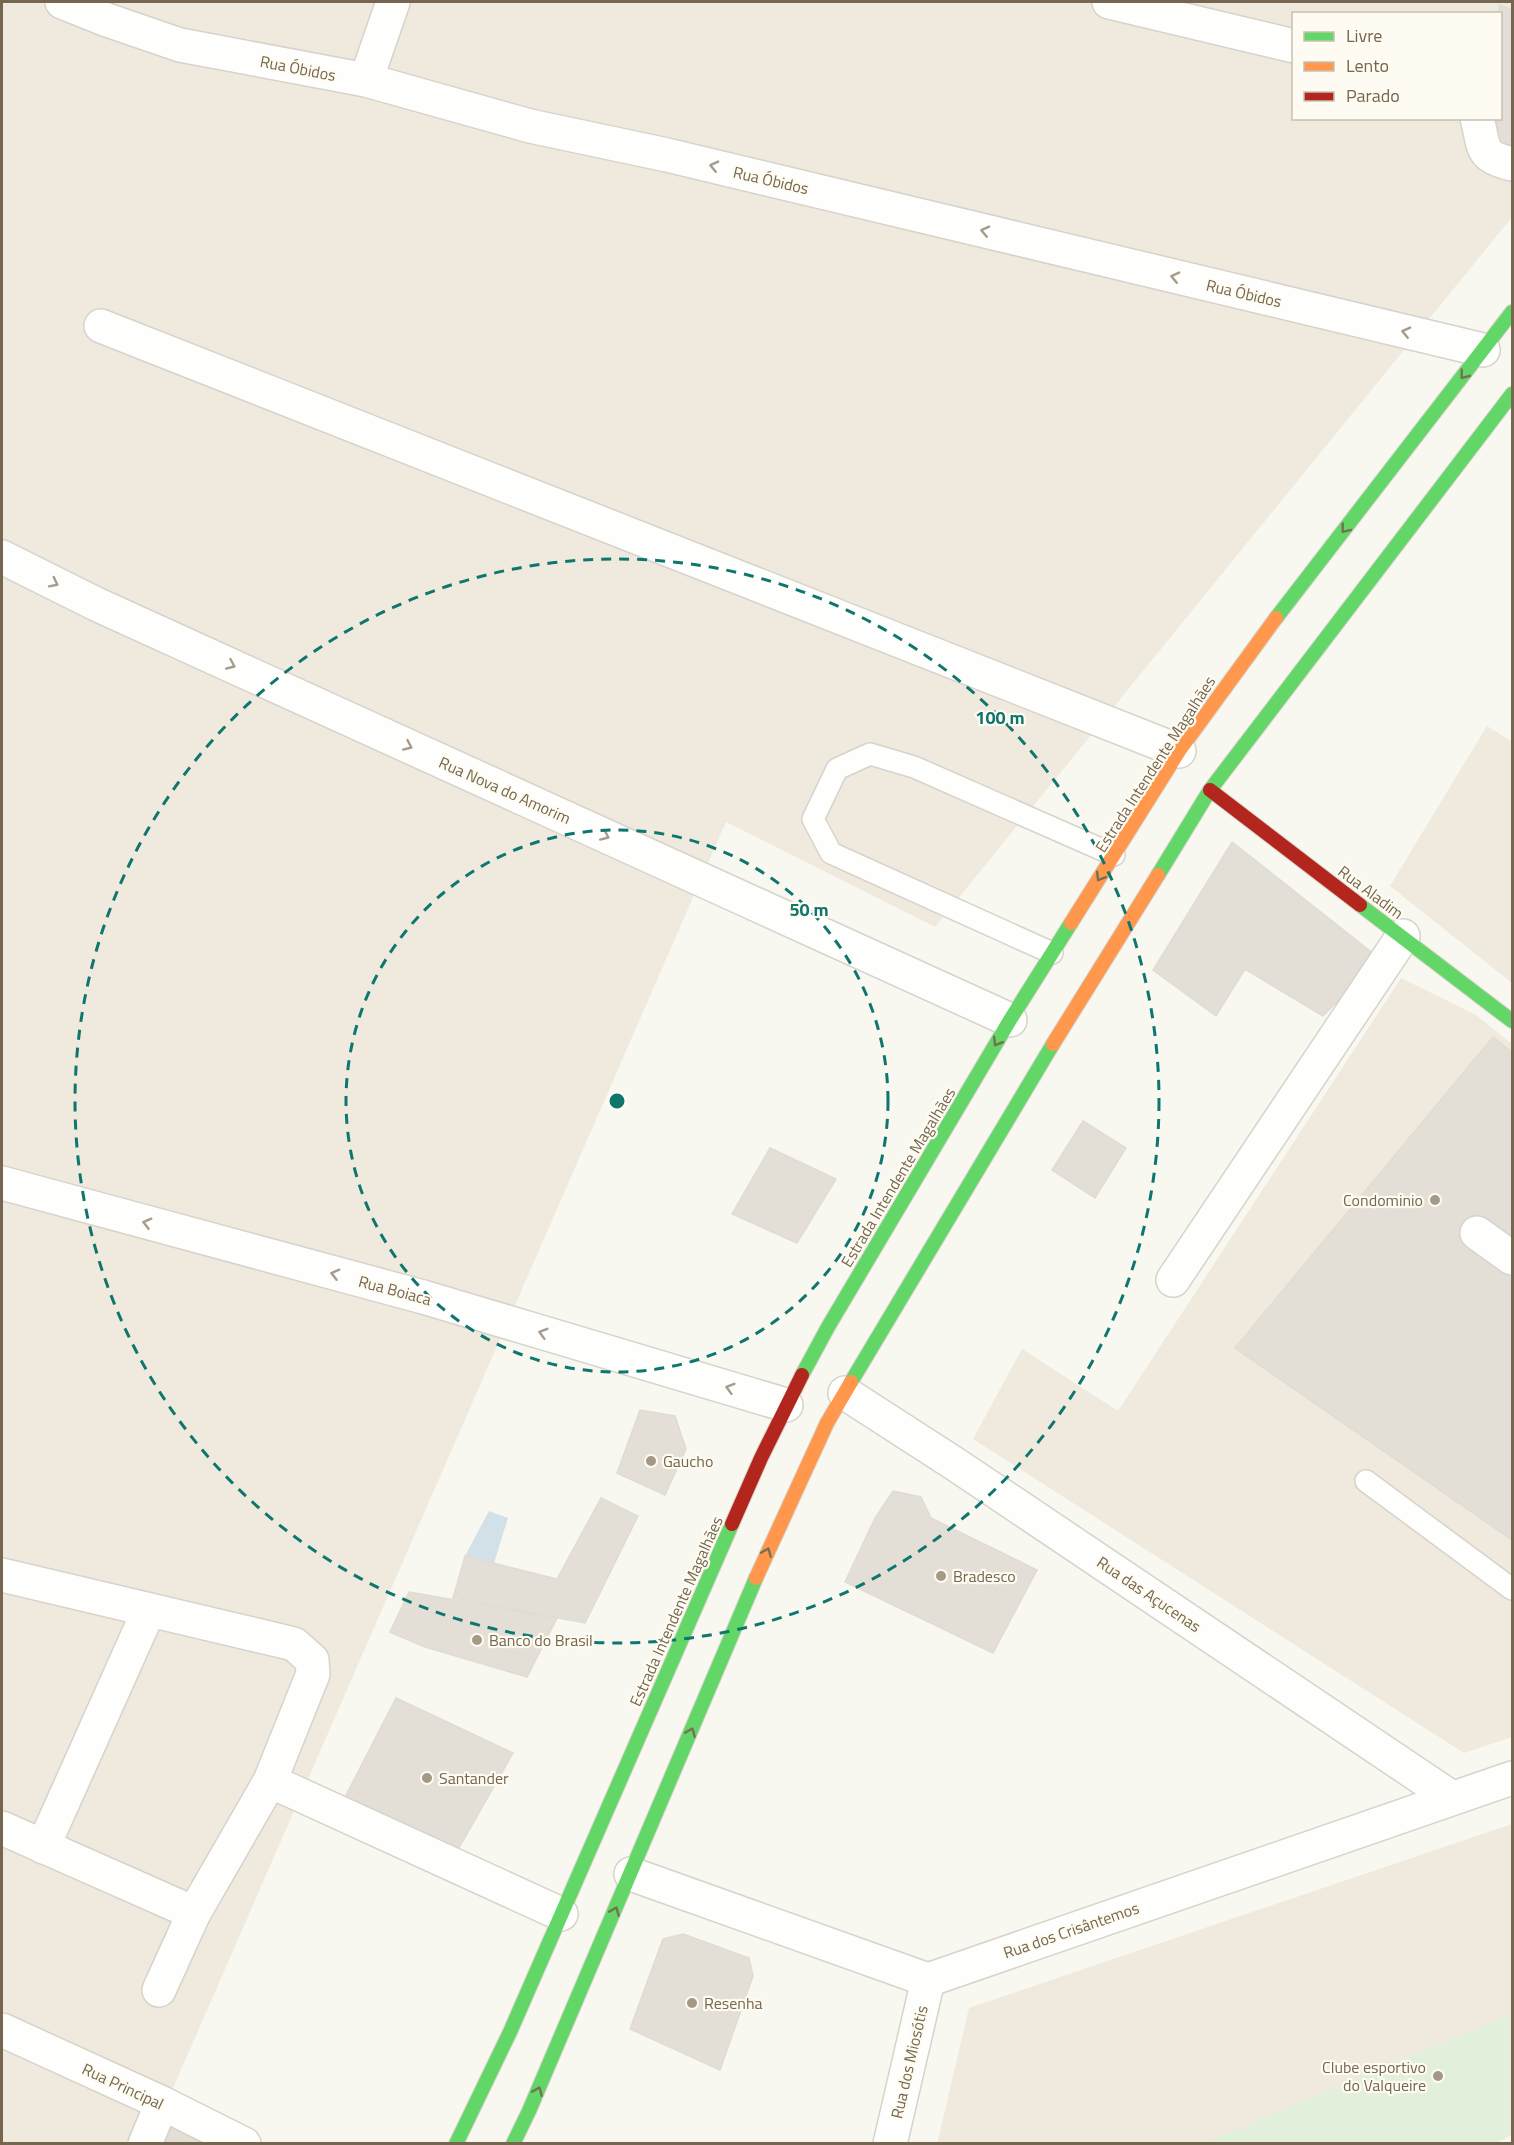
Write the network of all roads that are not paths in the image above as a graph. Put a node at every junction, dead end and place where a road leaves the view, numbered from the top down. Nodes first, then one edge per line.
1 (62, 2) edge
2 (393, 2) edge
3 (1109, 2) edge
4 (1292, 46) edge
5 (366, 80) junction
6 (1478, 120) edge
7 (1512, 164) edge
8 (1512, 312) edge
9 (101, 326) dead end
10 (1483, 350) junction
11 (1512, 394) edge
12 (2, 557) edge
13 (1179, 752) junction
14 (1210, 790) junction
15 (1114, 855) junction
16 (1402, 936) junction
17 (1052, 953) junction
18 (1010, 1020) junction
19 (1512, 1021) edge
20 (2, 1183) edge
21 (1477, 1233) dead end
22 (1512, 1258) edge
23 (1173, 1280) dead end
24 (845, 1393) junction
25 (786, 1405) junction
26 (1366, 1481) dead end
27 (2, 1575) edge
28 (1512, 1589) edge
29 (149, 1610) junction
30 (1512, 1778) edge
31 (270, 1781) junction
32 (1452, 1797) junction
33 (2, 1828) edge
34 (43, 1847) junction
35 (631, 1874) junction
36 (194, 1913) junction
37 (561, 1914) junction
38 (928, 1980) junction
39 (159, 1990) dead end
40 (3, 2037) edge
41 (162, 2103) junction
42 (145, 2144) edge
43 (244, 2144) edge
44 (456, 2144) edge
45 (513, 2144) edge
46 (891, 2144) edge

1 - 5 street, Rua Óbidos
2 - 5 street
3 - 4 street
10 -> 5 street, Rua Óbidos
6 - 7 street
8 - 10 main road, Estrada Intendente Magalhães
9 - 13 street
10 -> 13 main road, Estrada Intendente Magalhães
11 - 14 main road
12 -> 18 street, Rua Nova do Amorim
13 - 15 main road, Estrada Intendente Magalhães
14 - 16 main road, Rua Aladim
14 - 24 main road
15 -> 17 main road, Estrada Intendente Magalhães
15 - 17 lane
16 - 19 main road, Rua Aladim
16 - 23 street
17 - 18 main road, Estrada Intendente Magalhães
18 -> 25 main road, Estrada Intendente Magalhães
25 -> 20 street, Rua Boiaca
21 - 22 street
24 - 32 street, Rua das Açucenas
35 -> 24 main road
25 - 37 main road, Estrada Intendente Magalhães
26 - 28 lane
27 - 29 street
29 - 31 street
29 - 34 street
30 - 32 street, Rua dos Crisântemos
31 - 36 street
31 - 37 street
32 - 38 street, Rua dos Crisântemos
33 - 34 street
34 - 36 street
35 - 38 street
45 -> 35 main road
36 - 39 street
37 - 44 main road, Estrada Intendente Magalhães
38 - 46 street, Rua dos Miosótis
40 - 41 street, Rua Principal
41 - 42 street
41 - 43 street, Rua Principal

